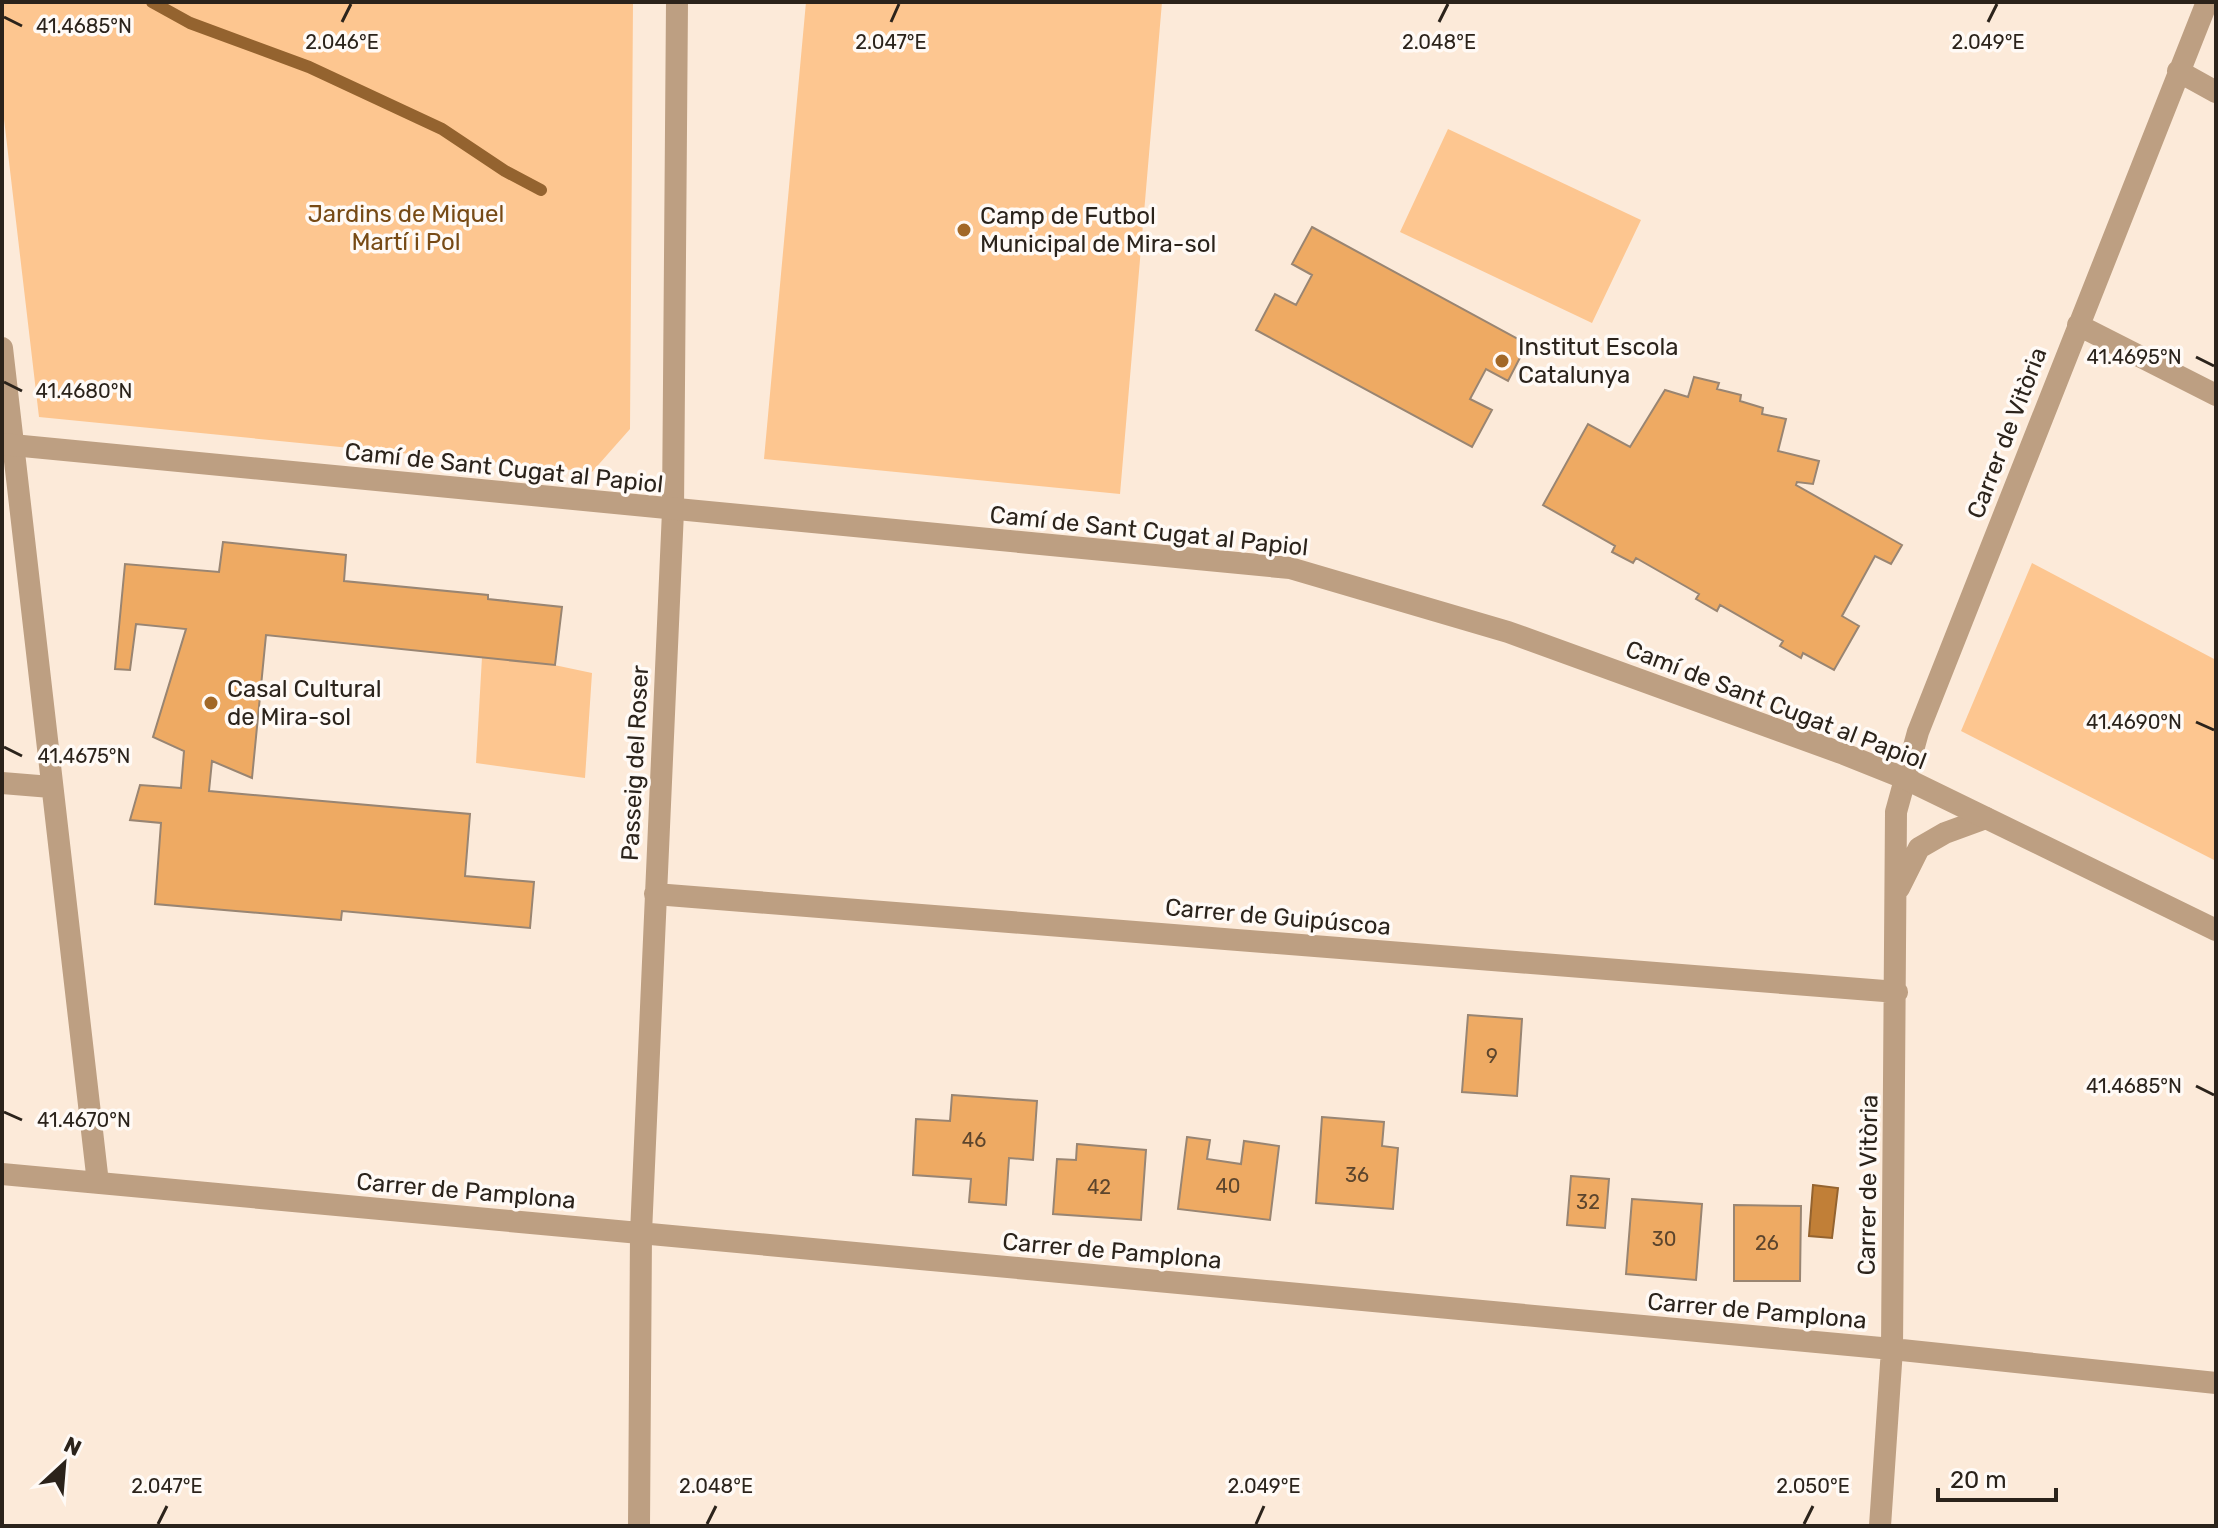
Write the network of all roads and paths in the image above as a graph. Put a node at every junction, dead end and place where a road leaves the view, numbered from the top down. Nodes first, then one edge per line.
1 (677, 2) edge
2 (2207, 2) edge
3 (2178, 71) junction
4 (2216, 92) edge
5 (2078, 325) junction
6 (2, 348) edge
7 (2216, 395) edge
8 (6, 445) edge
9 (673, 511) junction
10 (1904, 778) junction
11 (2, 783) edge
12 (51, 787) junction
13 (1986, 818) junction
14 (1897, 892) junction
15 (655, 894) junction
16 (2216, 930) edge
17 (1897, 992) junction
18 (2, 1174) edge
19 (98, 1183) junction
20 (641, 1233) junction
21 (1892, 1349) junction
22 (2216, 1383) edge
23 (639, 1526) edge
24 (1880, 1526) edge

1 - 9 street, Passeig del Roser
2 - 3 street, Carrer de Vitòria
3 - 4 street
3 - 5 street, Carrer de Vitòria
5 - 7 street
5 - 10 street, Carrer de Vitòria
6 - 8 street
8 - 9 street, Camí de Sant Cugat al Papiol
8 - 12 street
9 - 10 street, Camí de Sant Cugat al Papiol
9 - 15 street, Passeig del Roser
10 - 13 street, Camí de Sant Cugat al Papiol
10 - 14 street, Carrer de Vitòria
11 - 12 street
12 - 19 street
13 - 14 street, Carrer de Vitòria
13 - 16 street, Camí de Sant Cugat al Papiol
14 - 17 street, Carrer de Vitòria
15 - 17 street, Carrer de Guipúscoa
15 - 20 street, Passeig del Roser
17 - 21 street, Carrer de Vitòria
18 - 19 street, Carrer de Pamplona
19 - 20 street, Carrer de Pamplona
20 - 21 street, Carrer de Pamplona
20 - 23 street, Passeig del Roser
21 - 22 street, Carrer de Pamplona
21 - 24 street, Carrer de Vitòria

